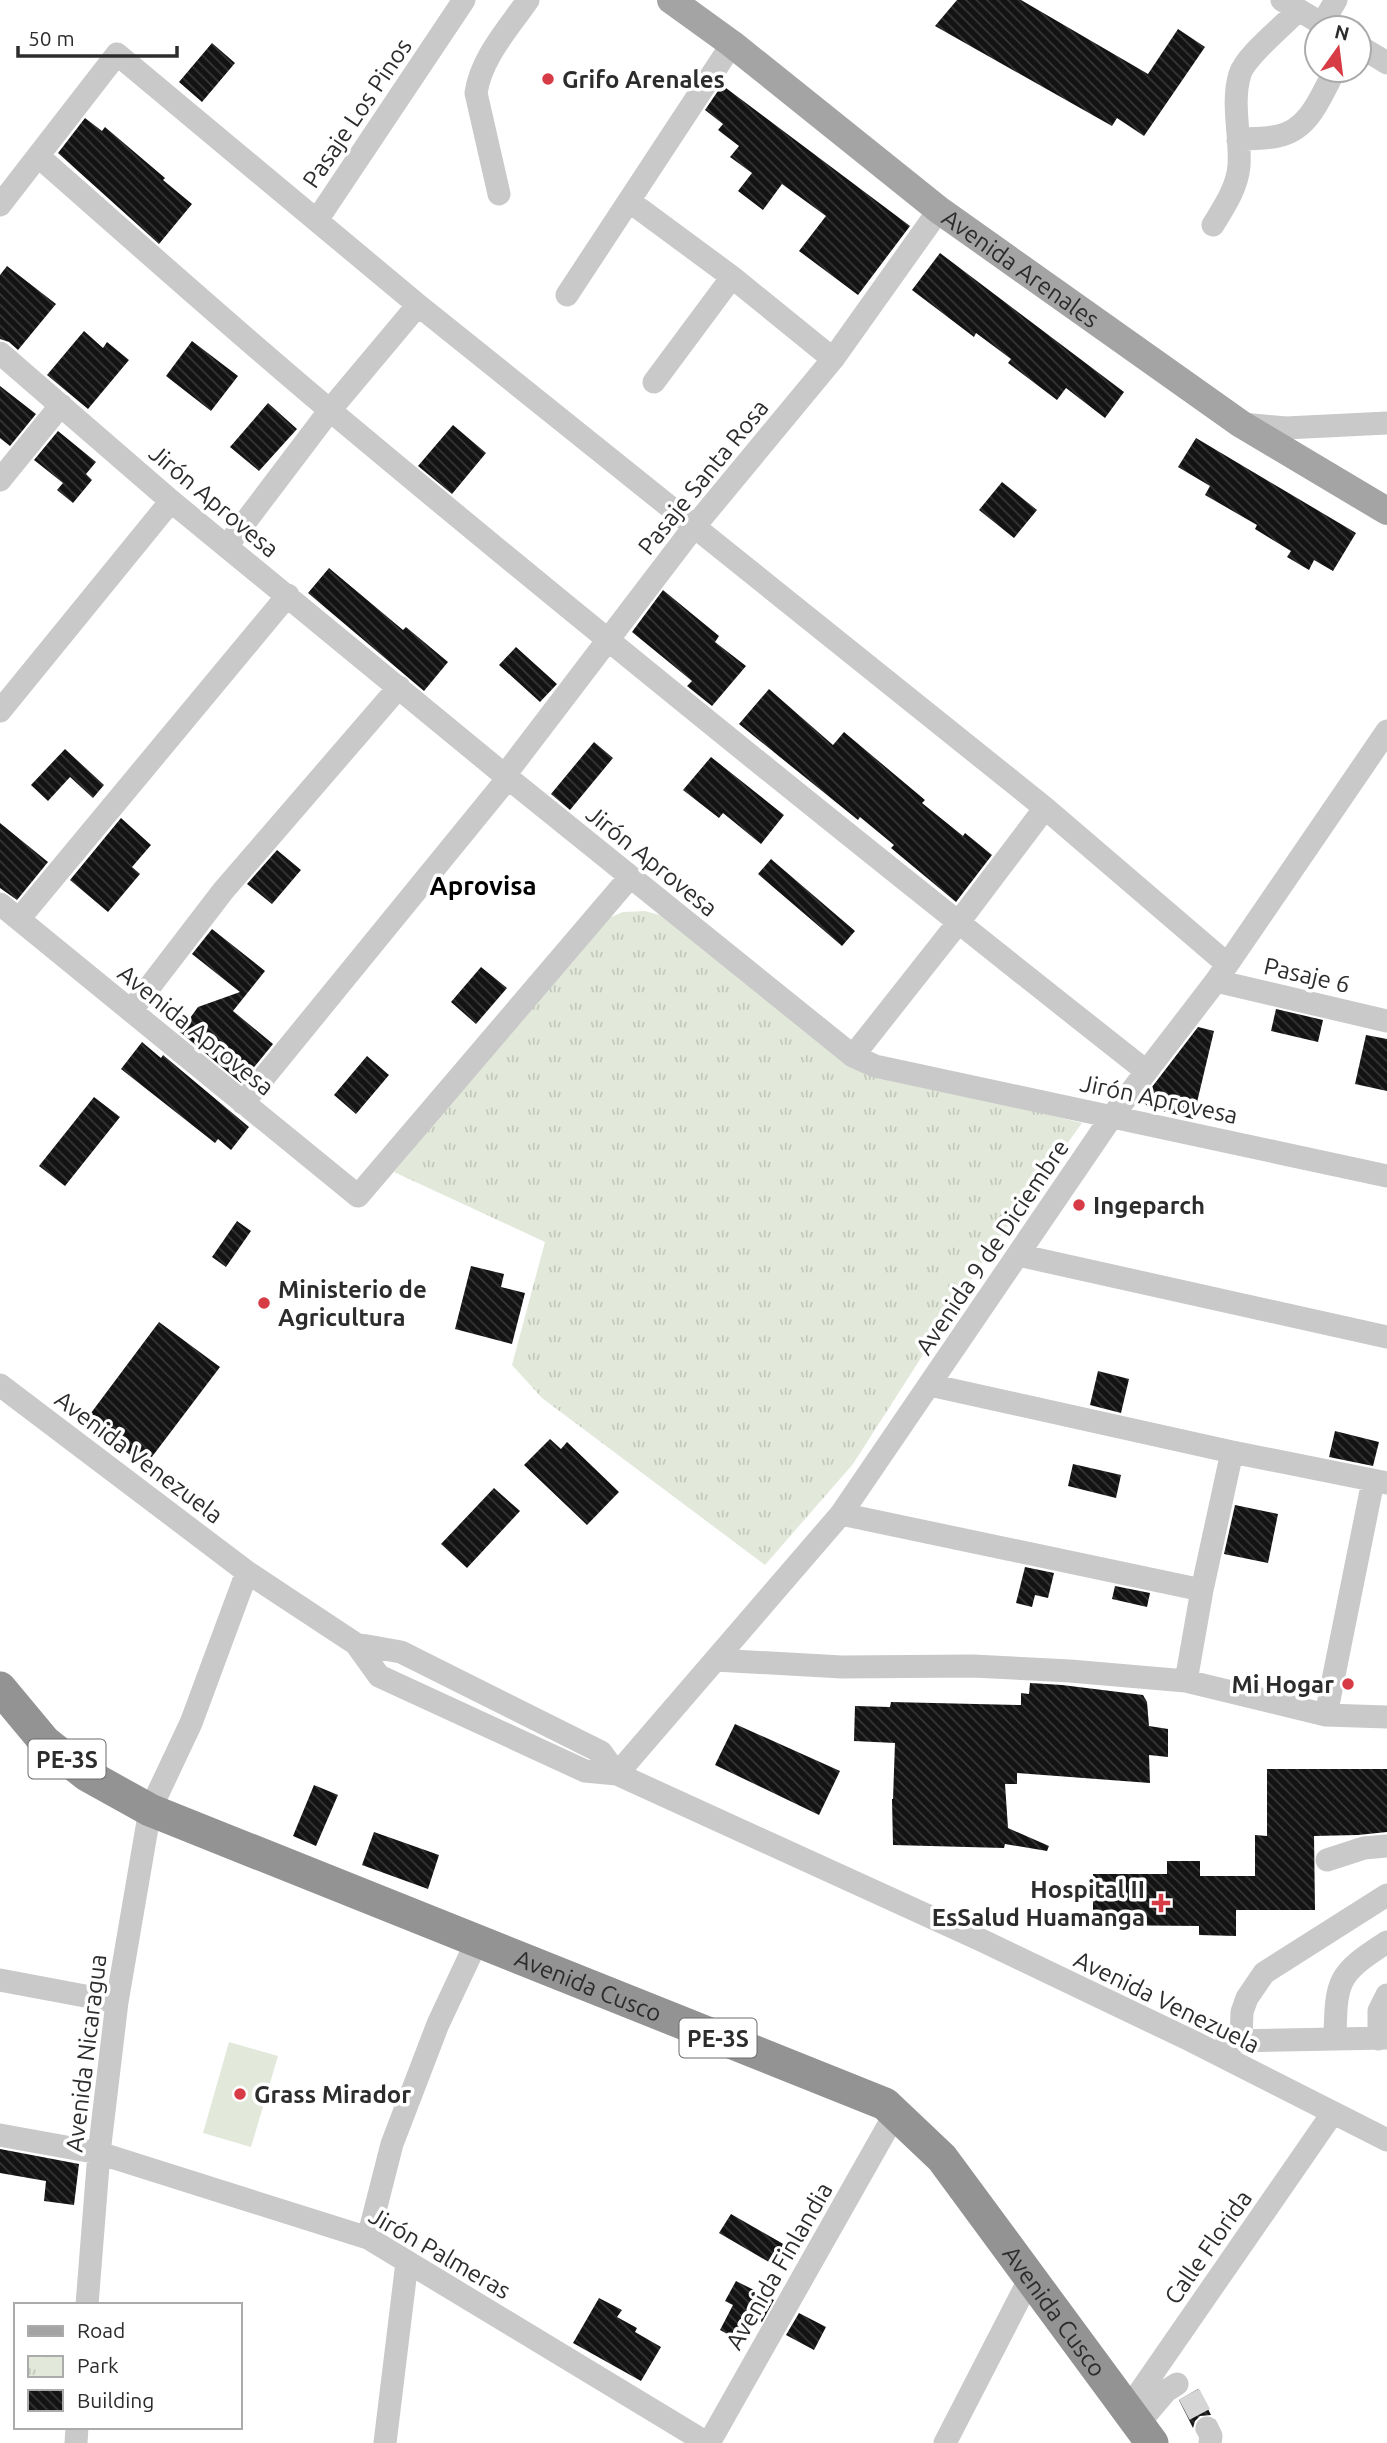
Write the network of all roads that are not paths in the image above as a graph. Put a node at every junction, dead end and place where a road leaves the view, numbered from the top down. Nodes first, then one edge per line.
1 (464, 0) edge
2 (528, 0) edge
3 (670, 0) edge
4 (1290, 5) edge
5 (732, 44) junction
6 (1327, 84) edge
7 (1238, 139) junction
8 (38, 156) junction
9 (499, 194) dead end
10 (629, 201) junction
11 (0, 205) edge
12 (939, 210) junction
13 (317, 220) junction
14 (1213, 225) dead end
15 (732, 277) junction
16 (567, 295) dead end
17 (418, 305) junction
18 (0, 353) edge
19 (833, 359) junction
20 (654, 383) dead end
21 (61, 405) junction
22 (330, 410) junction
23 (1241, 424) junction
24 (1387, 424) edge
25 (0, 481) edge
26 (171, 501) junction
27 (1387, 512) edge
28 (694, 527) junction
29 (227, 546) junction
30 (288, 595) junction
31 (607, 639) junction
32 (399, 687) junction
33 (0, 711) edge
34 (1387, 731) edge
35 (506, 777) junction
36 (1045, 808) junction
37 (630, 877) junction
38 (0, 904) edge
39 (19, 919) junction
40 (958, 923) junction
41 (1221, 972) junction
42 (131, 1011) junction
43 (1387, 1021) edge
44 (853, 1056) junction
45 (1146, 1071) junction
46 (243, 1102) junction
47 (1113, 1115) junction
48 (1387, 1176) edge
49 (1018, 1255) junction
50 (1387, 1337) edge
51 (0, 1385) edge
52 (930, 1385) junction
53 (1232, 1452) junction
54 (1380, 1482) edge
55 (841, 1514) junction
56 (247, 1572) junction
57 (1202, 1590) junction
58 (715, 1660) junction
59 (1186, 1681) junction
60 (0, 1688) edge
61 (1326, 1715) junction
62 (1387, 1717) edge
63 (617, 1774) junction
64 (150, 1810) junction
65 (1387, 1846) edge
66 (1327, 1860) dead end
67 (1387, 1895) edge
68 (477, 1941) junction
69 (1387, 1942) edge
70 (0, 1980) edge
71 (1387, 1995) edge
72 (117, 2002) junction
73 (1383, 2038) edge
74 (1335, 2039) junction
75 (1241, 2041) junction
76 (1192, 2042) junction
77 (895, 2114) junction
78 (1332, 2114) junction
79 (0, 2135) edge
80 (1387, 2140) edge
81 (99, 2153) junction
82 (368, 2238) junction
83 (407, 2262) junction
84 (1030, 2278) junction
85 (87, 2303) edge
86 (1155, 2371) junction
87 (1139, 2425) edge
88 (385, 2443) edge
89 (708, 2443) edge
90 (945, 2443) edge

1 - 13 street, Pasaje Los Pinos
2 - 9 street
3 - 5 main road, Avenida Arenales
4 - 7 street
5 - 10 street
5 - 12 main road, Avenida Arenales
6 - 7 street
7 - 14 street
8 - 11 street
8 - 13 street
8 - 22 street
10 - 15 street
10 - 16 street
12 - 19 street, Pasaje Santa Rosa
12 - 23 main road, Avenida Arenales
13 - 17 street
15 - 19 street
15 - 20 street
17 - 22 street
17 - 28 street
18 - 21 street, Jirón Aprovesa
19 - 28 street, Pasaje Santa Rosa
21 - 25 street
21 - 26 street, Jirón Aprovesa
22 - 29 street
22 - 31 street
23 - 24 street
23 - 27 main road, Avenida Arenales
26 - 29 street, Jirón Aprovesa
26 - 33 street
28 - 31 street, Pasaje Santa Rosa
28 - 36 street
29 - 30 street, Jirón Aprovesa
30 - 32 street, Jirón Aprovesa
30 - 39 street
31 - 35 street, Pasaje Santa Rosa
31 - 40 street
32 - 35 street, Jirón Aprovesa
32 - 42 street
34 - 41 street, Avenida 9 de Diciembre
35 - 37 street, Jirón Aprovesa
35 - 46 street, Pasaje Santa Rosa
36 - 40 street
36 - 41 street
37 - 44 street, Jirón Aprovesa
37 - 46 street, Avenida Aprovesa
38 - 39 street, Avenida Aprovesa
39 - 42 street, Avenida Aprovesa
40 - 44 street
40 - 45 street
41 - 43 street, Pasaje 6
41 - 45 street, Avenida 9 de Diciembre
42 - 46 street, Avenida Aprovesa
44 - 47 street, Jirón Aprovesa
45 - 47 street, Avenida 9 de Diciembre
47 - 48 street, Jirón Aprovesa
47 - 49 street, Avenida 9 de Diciembre
49 - 50 street
49 - 52 street, Avenida 9 de Diciembre
51 - 56 street, Avenida Venezuela
52 - 53 street
52 - 55 street, Avenida 9 de Diciembre
53 - 54 street
53 - 57 street
54 - 61 street
55 - 57 street
55 - 58 street, Avenida 9 de Diciembre
56 - 63 street, Avenida Venezuela
56 - 64 street
57 - 59 street
58 - 59 street
58 - 63 street, Avenida 9 de Diciembre
59 - 61 street
60 - 64 highway, Avenida Cusco / PE-3S
61 - 62 street
63 - 76 street, Avenida Venezuela
64 - 68 highway, Avenida Cusco / PE-3S
64 - 72 street, Avenida Nicaragua
65 - 66 street
67 - 75 street
68 - 77 highway, Avenida Cusco / PE-3S
68 - 82 street
69 - 74 street
70 - 72 street
71 - 73 street
72 - 81 street, Avenida Nicaragua
73 - 74 street
74 - 75 street
75 - 76 street
76 - 78 street, Avenida Venezuela
77 - 84 highway, Avenida Cusco / PE-3S
77 - 89 street, Avenida Finlandia
78 - 80 street, Avenida Venezuela
78 - 86 street, Calle Florida
79 - 81 street, Jirón Palmeras
81 - 82 street, Jirón Palmeras
81 - 85 street, Avenida Nicaragua
82 - 83 street, Jirón Palmeras
83 - 88 street
83 - 89 street, Jirón Palmeras
84 - 87 highway, Avenida Cusco / PE-3S
84 - 90 street
86 - 87 street, Calle Florida
86 - 87 street

